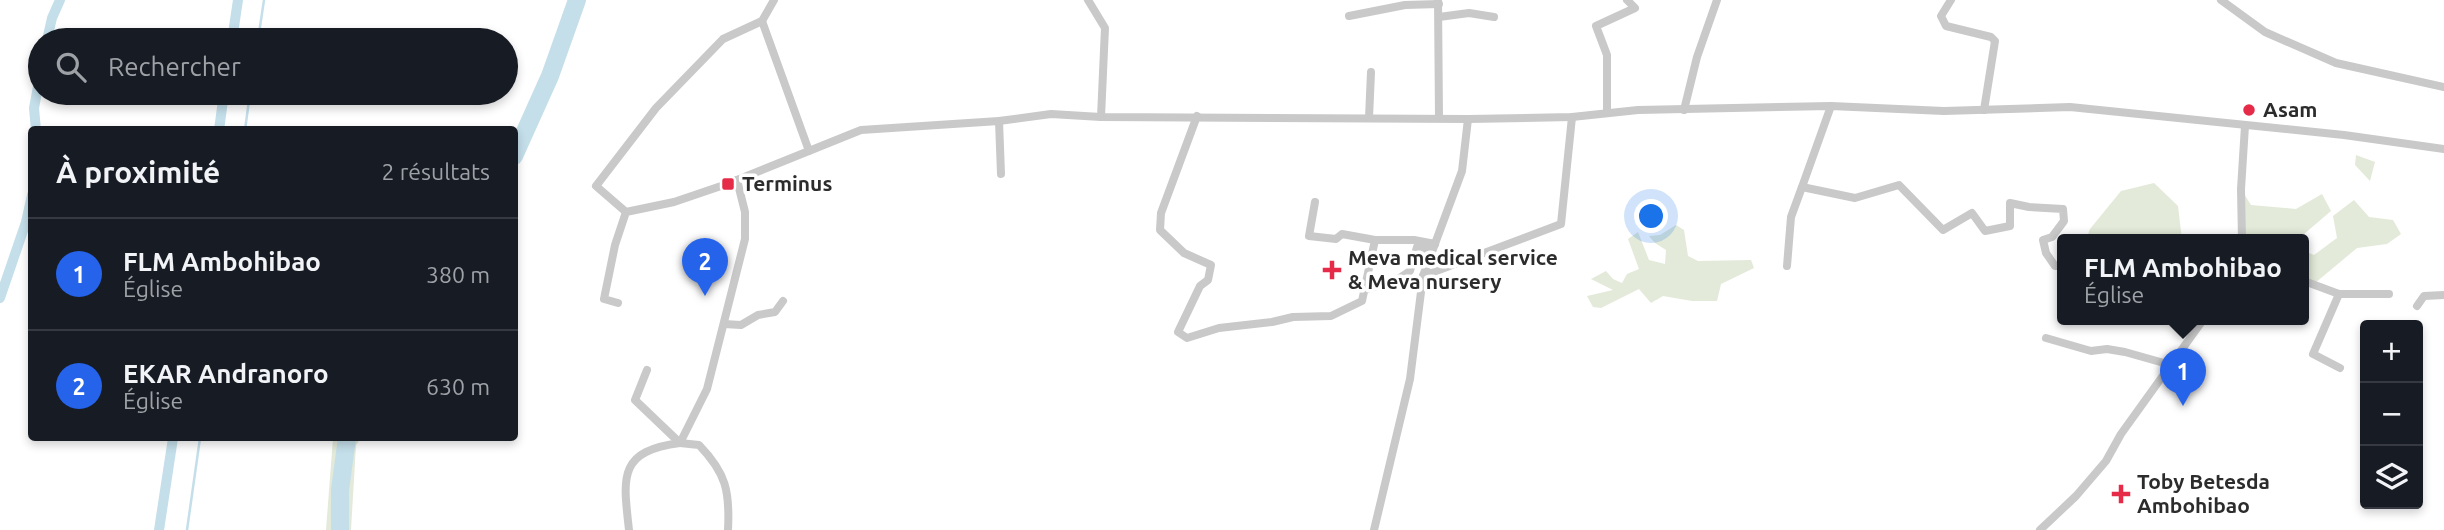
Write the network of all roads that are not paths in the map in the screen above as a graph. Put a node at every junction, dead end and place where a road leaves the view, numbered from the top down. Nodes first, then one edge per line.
1 (774, 0) edge
2 (1088, 0) edge
3 (1627, 0) edge
4 (1717, 0) edge
5 (1951, 0) edge
6 (2221, 0) edge
7 (1439, 2) edge
8 (1349, 16) dead end
9 (1439, 17) junction
10 (1494, 17) dead end
11 (762, 21) junction
12 (1371, 72) dead end
13 (2444, 87) edge
14 (1831, 106) junction
15 (1684, 110) junction
16 (1984, 110) junction
17 (1607, 113) junction
18 (1197, 116) junction
19 (1101, 117) junction
20 (1439, 117) junction
21 (1572, 117) junction
22 (1369, 118) junction
23 (1468, 119) junction
24 (999, 121) junction
25 (2245, 126) junction
26 (2444, 149) edge
27 (809, 151) junction
28 (1000, 174) dead end
29 (737, 180) junction
30 (1802, 187) junction
31 (1315, 202) dead end
32 (626, 212) junction
33 (2242, 234) edge
34 (1375, 240) junction
35 (1434, 244) junction
36 (1787, 266) dead end
37 (2057, 266) edge
38 (1423, 276) junction
39 (2309, 283) edge
40 (1364, 290) junction
41 (2389, 294) dead end
42 (2339, 295) junction
43 (2444, 295) edge
44 (783, 300) dead end
45 (618, 303) dead end
46 (2417, 306) dead end
47 (724, 324) junction
48 (2199, 325) edge
49 (2046, 338) dead end
50 (2171, 365) junction
51 (2340, 368) dead end
52 (647, 370) dead end
53 (680, 443) junction
54 (629, 530) edge
55 (728, 530) edge
56 (1374, 530) edge
57 (2040, 530) edge

1 - 11 street
2 - 19 street
3 - 17 street
4 - 15 street
5 - 16 street
6 - 13 street
7 - 8 street
7 - 9 street
9 - 10 street
9 - 20 street
11 - 27 street
11 - 32 street
12 - 22 street
14 - 15 street
14 - 16 street
14 - 30 street
15 - 17 street
16 - 25 street
17 - 21 street
18 - 19 street
18 - 22 street
18 - 40 street
19 - 24 street
20 - 22 street
20 - 23 street
21 - 23 street
21 - 38 street
23 - 35 street
24 - 27 street
24 - 28 street
25 - 26 street
25 - 33 street
27 - 29 street
29 - 32 street
29 - 47 street
30 - 36 street
30 - 37 street
31 - 34 street
32 - 45 street
34 - 35 street
34 - 40 street
35 - 38 street
35 - 40 street
38 - 56 street
39 - 42 street
41 - 42 street
42 - 51 street
43 - 46 street
44 - 47 street
47 - 53 street
48 - 50 street
49 - 50 street
50 - 57 street
52 - 53 street
53 - 54 street
53 - 55 street

